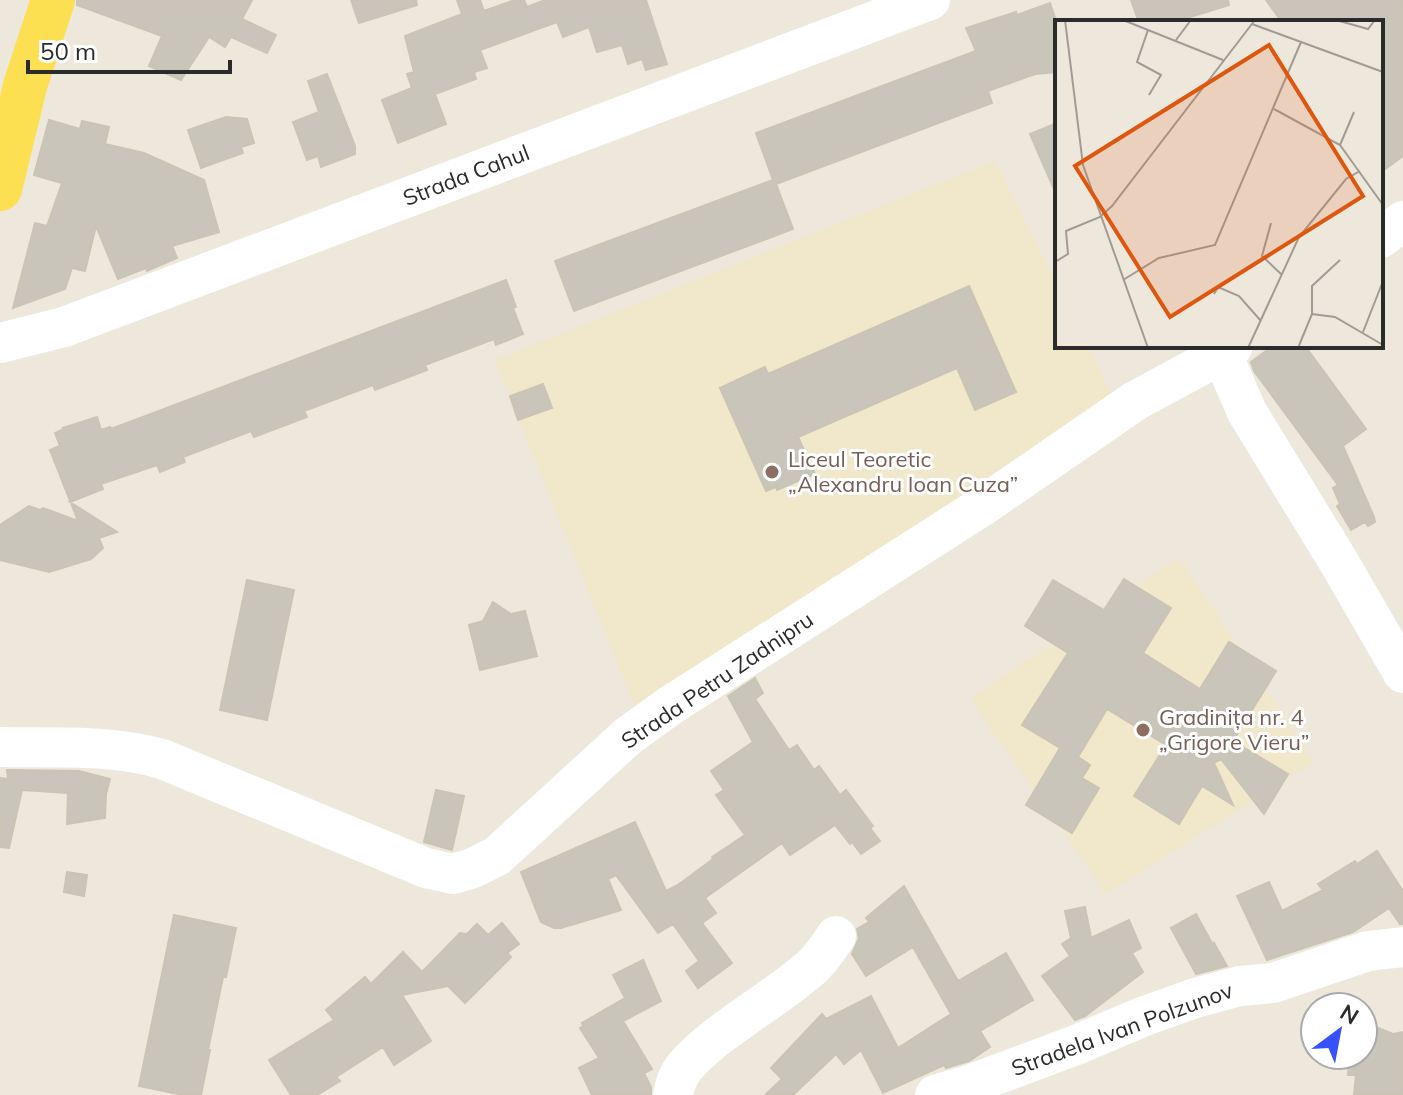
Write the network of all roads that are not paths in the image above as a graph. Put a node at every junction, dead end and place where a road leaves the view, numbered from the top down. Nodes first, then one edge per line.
1 (53, 0) edge
2 (930, 0) edge
3 (0, 189) edge
4 (1403, 221) edge
5 (1383, 236) edge
6 (0, 343) edge
7 (1227, 350) edge
8 (1403, 673) edge
9 (0, 747) edge
10 (836, 936) dead end
11 (1403, 947) edge
12 (673, 1095) edge
13 (935, 1095) edge

1 - 3 main road
2 - 6 street, Strada Cahul
4 - 5 street
7 - 8 street
7 - 9 street, Strada Petru Zadnipru
10 - 12 street
11 - 13 street, Stradela Ivan Polzunov

